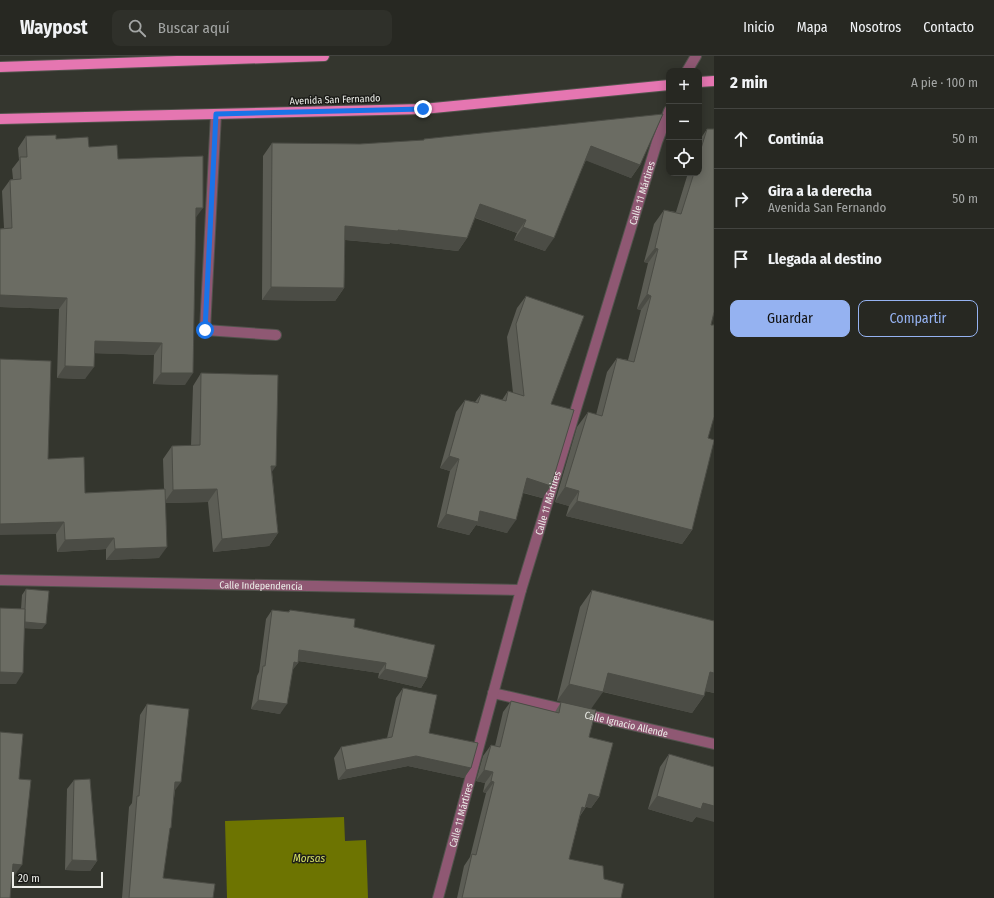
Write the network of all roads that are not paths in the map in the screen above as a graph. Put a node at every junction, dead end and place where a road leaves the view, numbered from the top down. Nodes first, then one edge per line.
1 (324, 56) edge
2 (696, 56) edge
3 (240, 57) edge
4 (0, 66) edge
5 (689, 68) edge
6 (714, 81) edge
7 (702, 82) edge
8 (666, 85) edge
9 (216, 114) junction
10 (0, 118) edge
11 (666, 120) edge
12 (276, 335) dead end
13 (0, 580) edge
14 (521, 590) junction
15 (493, 693) junction
16 (714, 744) edge
17 (438, 898) edge

1 - 3 main road
2 - 5 street
3 - 4 main road
6 - 7 main road
8 - 9 main road, Avenida San Fernando
9 - 10 main road, Avenida San Fernando
9 - 12 street
11 - 14 street, Calle 11 Mártires
13 - 14 street, Calle Independencia
14 - 15 street, Calle 11 Mártires
15 - 16 street, Calle Ignacio Allende
15 - 17 street, Calle 11 Mártires

